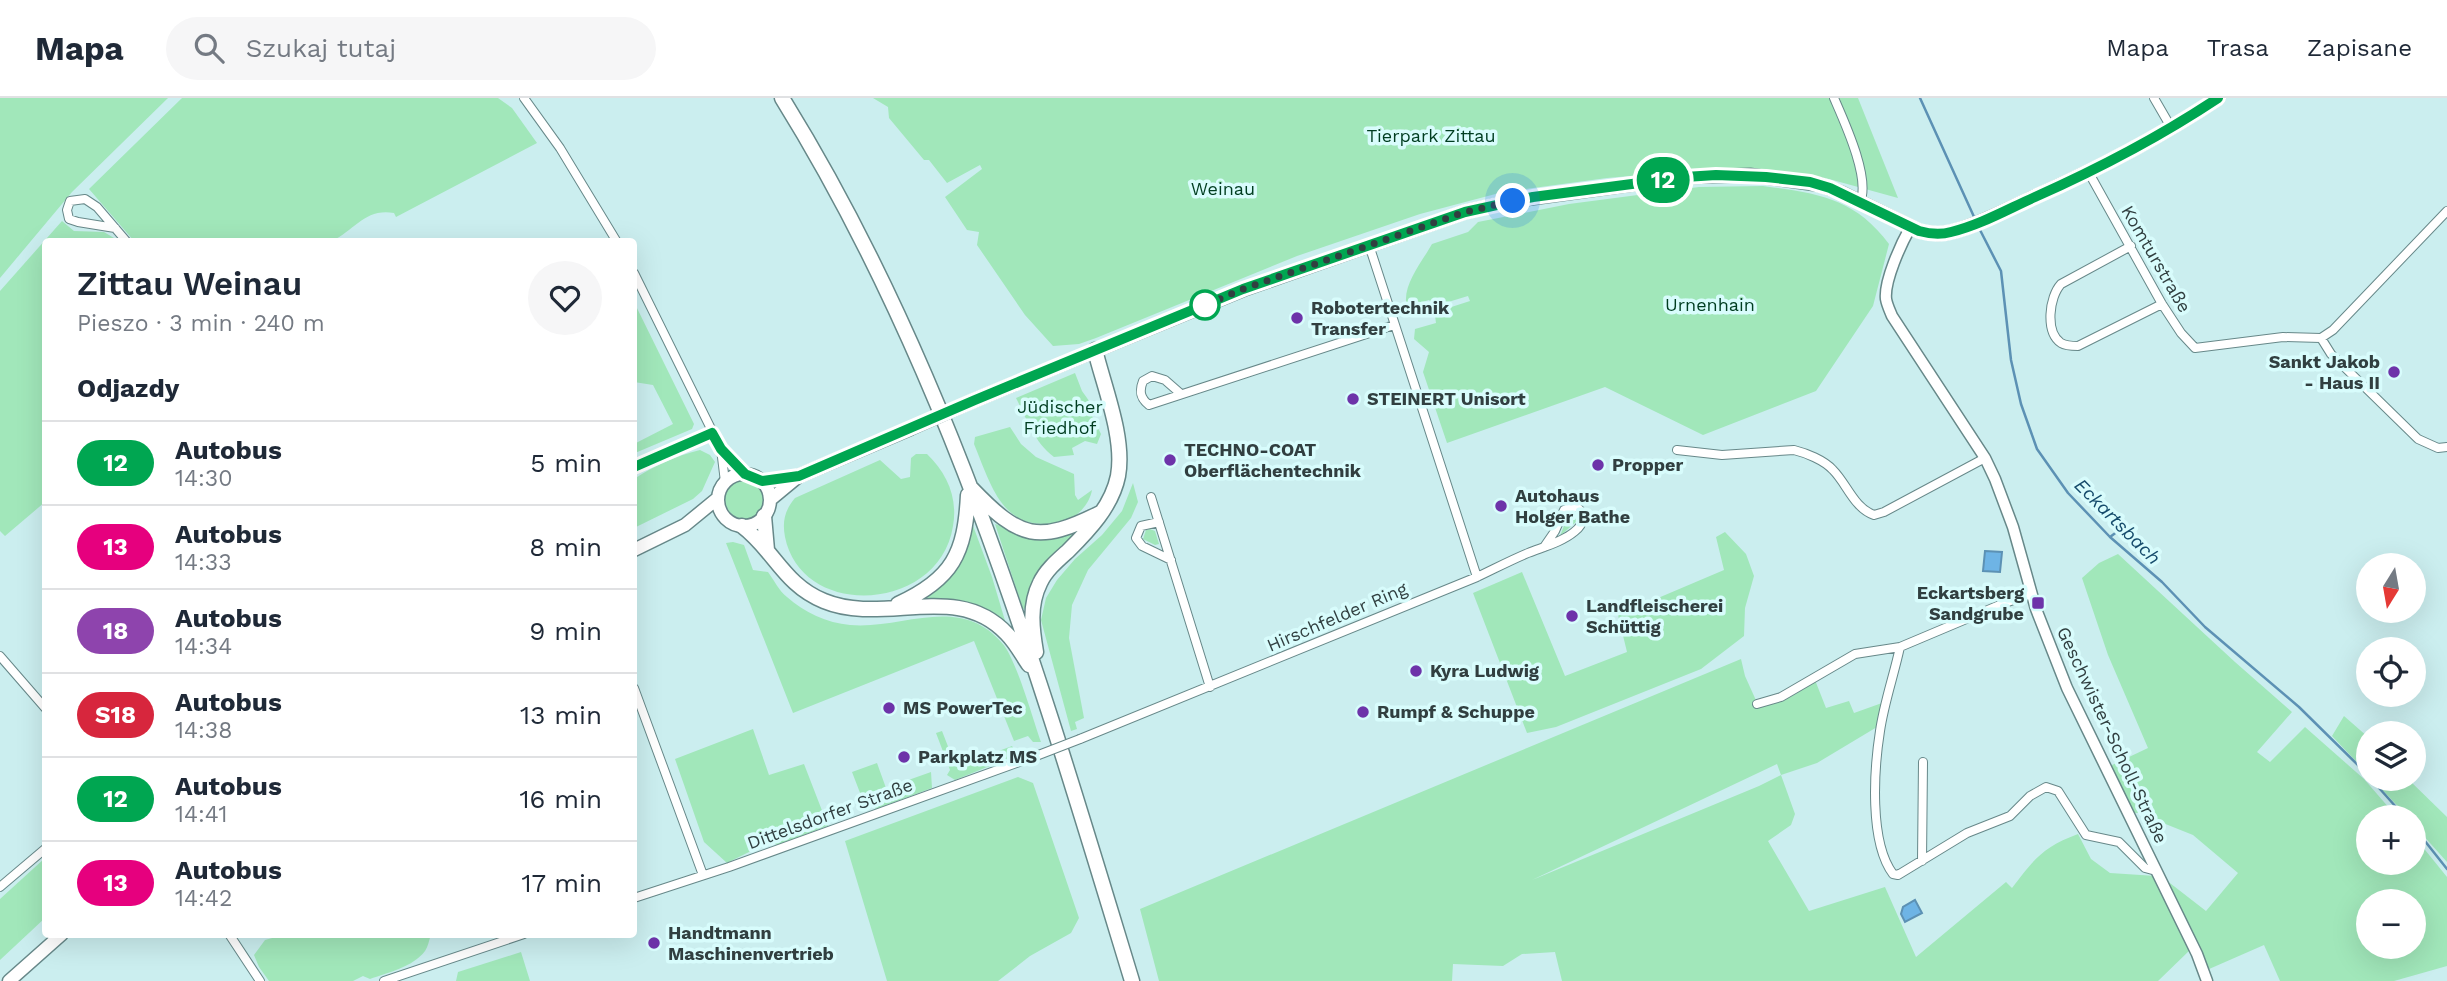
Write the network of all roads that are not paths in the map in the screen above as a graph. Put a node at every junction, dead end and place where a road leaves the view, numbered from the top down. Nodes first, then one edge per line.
1 (524, 98) edge
2 (782, 98) edge
3 (1834, 98) edge
4 (2154, 98) edge
5 (2218, 98) edge
6 (2172, 129) junction
7 (2089, 173) junction
8 (1860, 202) junction
9 (2447, 211) edge
10 (115, 228) junction
11 (1910, 228) junction
12 (124, 238) edge
13 (615, 238) edge
14 (1369, 245) junction
15 (2131, 246) junction
16 (637, 279) edge
17 (2162, 304) junction
18 (1394, 325) junction
19 (2321, 338) junction
20 (1095, 350) junction
21 (1181, 394) junction
22 (712, 433) junction
23 (2447, 447) edge
24 (721, 449) junction
25 (1677, 450) dead end
26 (1985, 458) junction
27 (637, 466) edge
28 (745, 474) junction
29 (799, 476) junction
30 (762, 481) junction
31 (725, 482) junction
32 (969, 486) junction
33 (1151, 497) dead end
34 (718, 498) junction
35 (770, 500) junction
36 (1101, 512) junction
37 (764, 516) junction
38 (726, 518) junction
39 (1159, 522) junction
40 (685, 525) junction
41 (742, 526) junction
42 (1544, 547) junction
43 (637, 549) edge
44 (767, 551) junction
45 (1171, 560) junction
46 (1477, 577) junction
47 (2031, 594) junction
48 (884, 610) junction
49 (1900, 647) junction
50 (0, 656) edge
51 (1040, 681) junction
52 (1210, 687) junction
53 (637, 696) edge
54 (42, 704) edge
55 (1757, 704) dead end
56 (1080, 739) joint
57 (1923, 762) dead end
58 (42, 851) edge
59 (1922, 861) junction
60 (2156, 871) junction
61 (704, 875) junction
62 (0, 887) edge
63 (637, 897) edge
64 (57, 938) edge
65 (232, 938) edge
66 (512, 938) edge
67 (9, 981) edge
68 (260, 981) edge
69 (384, 981) edge
70 (1132, 981) edge
71 (2207, 981) edge

1 - 13 street
2 - 32 highway
3 - 8 street
4 - 6 street
5 - 6 main road
6 - 7 main road
7 - 11 main road
7 - 15 street, Komturstraße
8 - 11 main road
8 - 14 main road
9 - 19 street
10 - 10 street
10 - 12 street
11 - 26 street, Geschwister-Scholl-Straße
14 - 18 street
14 - 20 main road
15 - 17 street, Komturstraße
15 - 17 street
16 - 22 street
17 - 19 street, Komturstraße
18 - 21 street
18 - 46 street
19 - 23 street
20 - 29 main road, bridge
20 - 36 highway
21 - 21 street
22 - 24 street
22 - 27 street
24 - 28 street
24 - 31 street
25 - 26 street
26 - 47 street, Geschwister-Scholl-Straße
28 - 30 main road
28 - 31 main road
29 - 30 main road
29 - 35 main road
30 - 35 main road
31 - 34 main road
32 - 36 highway
32 - 48 highway
32 - 51 highway
33 - 39 street
34 - 38 main road
34 - 40 main road
35 - 37 main road
36 - 51 highway
37 - 41 main road
37 - 44 highway
38 - 40 main road
38 - 41 main road
39 - 45 street
39 - 45 street
40 - 43 main road
41 - 44 highway
42 - 42 street, Hirschfelder Ring
42 - 46 street, Hirschfelder Ring
44 - 48 highway
45 - 52 street
46 - 52 street, Hirschfelder Ring
47 - 49 street
47 - 60 street, Geschwister-Scholl-Straße
48 - 51 highway
49 - 55 street
49 - 59 street
50 - 54 street
51 - 70 highway
52 - 56 street, Hirschfelder Ring
53 - 61 street
56 - 61 street, Dittelsdorfer Straße, bridge
57 - 59 street
58 - 62 street
59 - 60 street
60 - 71 street, Geschwister-Scholl-Straße
61 - 63 street, Dittelsdorfer Straße
64 - 67 main road
65 - 68 street
66 - 69 street

